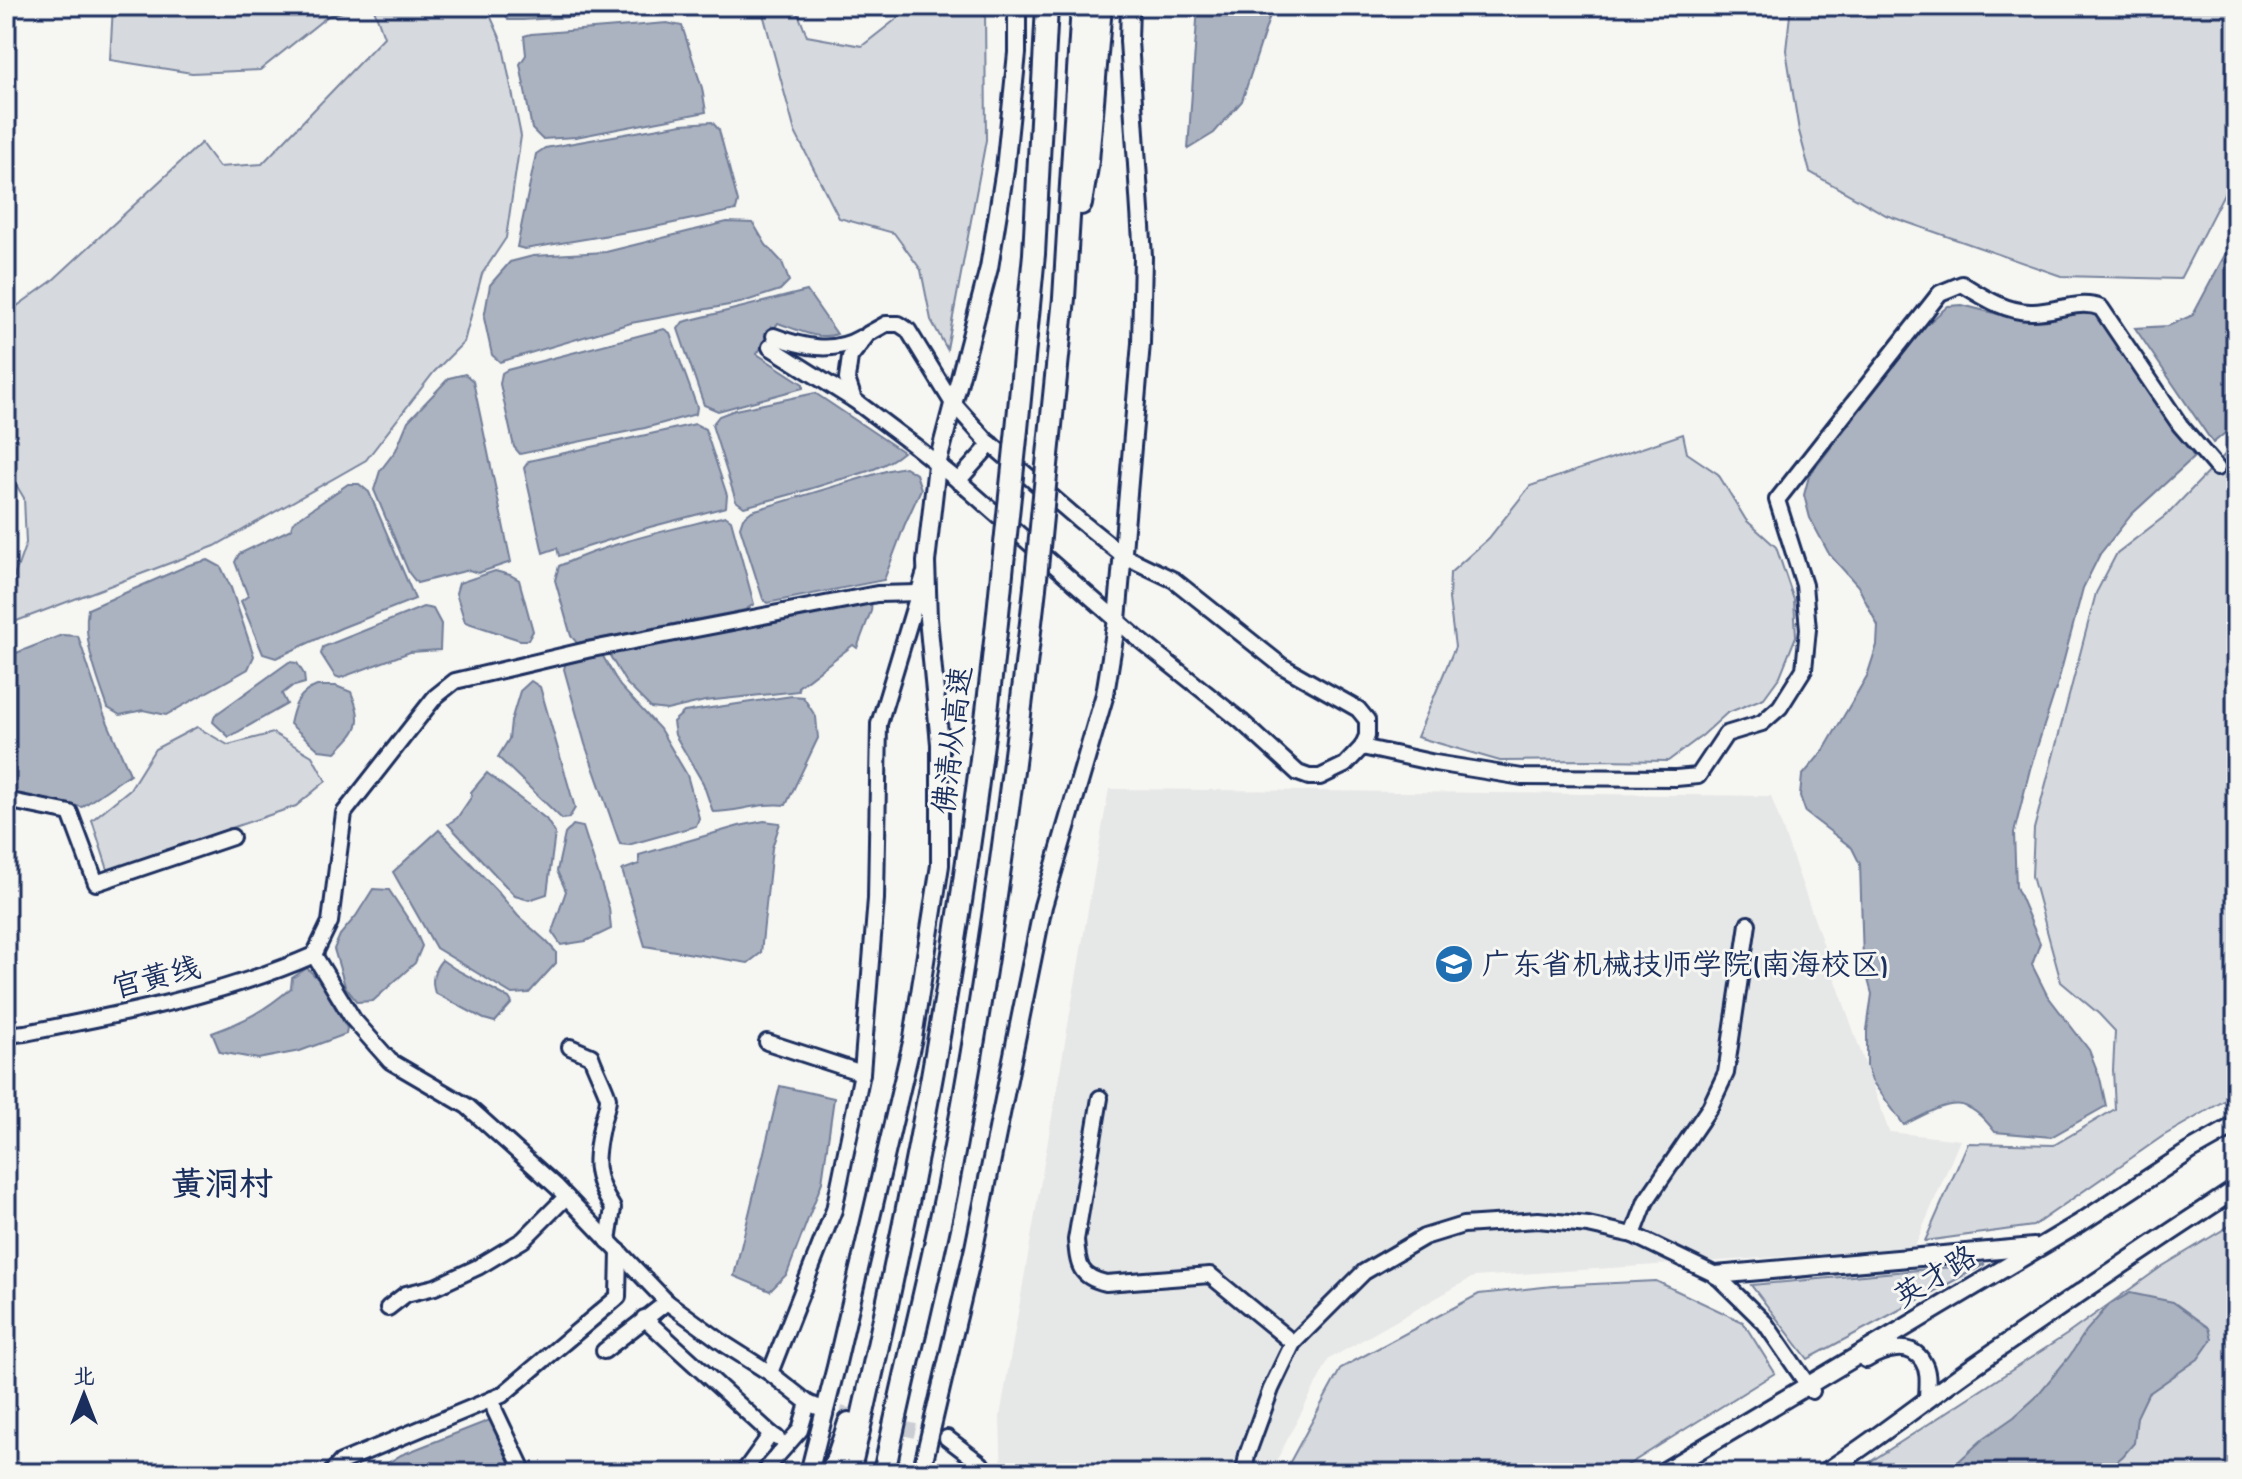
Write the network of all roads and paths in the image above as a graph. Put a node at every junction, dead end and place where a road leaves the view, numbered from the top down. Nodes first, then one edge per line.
1 (1017, 6) edge
2 (1047, 6) edge
3 (1082, 6) edge
4 (1101, 6) edge
5 (1130, 6) edge
6 (1064, 298) junction
7 (868, 334) junction
8 (854, 400) junction
9 (952, 402) junction
10 (991, 444) junction
11 (937, 465) junction
12 (2217, 468) dead end
13 (958, 481) junction
14 (1124, 556) junction
15 (926, 562) junction
16 (919, 593) junction
17 (1117, 620) junction
18 (1362, 747) junction
19 (6, 800) edge
20 (232, 837) dead end
21 (1748, 924) dead end
22 (314, 955) junction
23 (6, 1035) edge
24 (767, 1042) dead end
25 (570, 1047) dead end
26 (862, 1073) junction
27 (1100, 1098) dead end
28 (2236, 1125) edge
29 (2236, 1189) edge
30 (566, 1197) junction
31 (1633, 1235) junction
32 (614, 1246) junction
33 (2039, 1247) junction
34 (1716, 1275) junction
35 (667, 1302) junction
36 (388, 1308) dead end
37 (644, 1318) junction
38 (1293, 1343) junction
39 (877, 1348) junction
40 (604, 1351) dead end
41 (770, 1373) junction
42 (1810, 1389) junction
43 (492, 1399) junction
44 (1927, 1400) junction
45 (771, 1434) junction
46 (947, 1438) tunnel mouth
47 (789, 1444) junction
48 (331, 1473) edge
49 (512, 1473) edge
50 (743, 1473) edge
51 (766, 1473) edge
52 (809, 1473) edge
53 (832, 1473) edge
54 (849, 1473) edge
55 (884, 1473) edge
56 (921, 1473) edge
57 (987, 1473) edge
58 (1244, 1473) edge
59 (1661, 1473) edge
60 (1673, 1473) edge
61 (1824, 1473) edge

1 - 9 main road
2 - 39 highway, 佛清从高速, bridge
3 - 6 highway
4 - 6 highway
5 - 14 main road
6 - 55 highway, bridge
7 - 8 street
7 - 8 street
7 - 9 street
8 - 11 street
9 - 10 street
9 - 11 main road
10 - 13 street
10 - 14 street
11 - 13 street
11 - 15 main road
12 - 18 street
13 - 17 street
14 - 17 main road
14 - 18 street
15 - 16 street
15 - 52 main road
16 - 22 street
16 - 26 street
17 - 18 street
17 - 56 main road
19 - 20 street
21 - 31 street
22 - 23 street, 官黄线
22 - 30 street
24 - 26 street
25 - 32 street
26 - 41 street
27 - 38 street
28 - 33 main road, 英才路
29 - 44 main road
30 - 32 street
30 - 36 street
31 - 34 street
31 - 38 street
32 - 35 street
32 - 43 street
33 - 34 main road
33 - 42 main road, 英才路
34 - 42 street
35 - 37 street
35 - 41 street
37 - 40 street
37 - 45 street
38 - 58 street
39 - 53 highway
39 - 54 highway, 佛清从高速
41 - 47 street
42 - 44 street, 英才路
42 - 59 main road, 英才路
42 - 60 street, 英才路
43 - 48 street
43 - 49 street
44 - 61 main road
45 - 47 street
45 - 50 street
46 - 57 street
47 - 51 street

